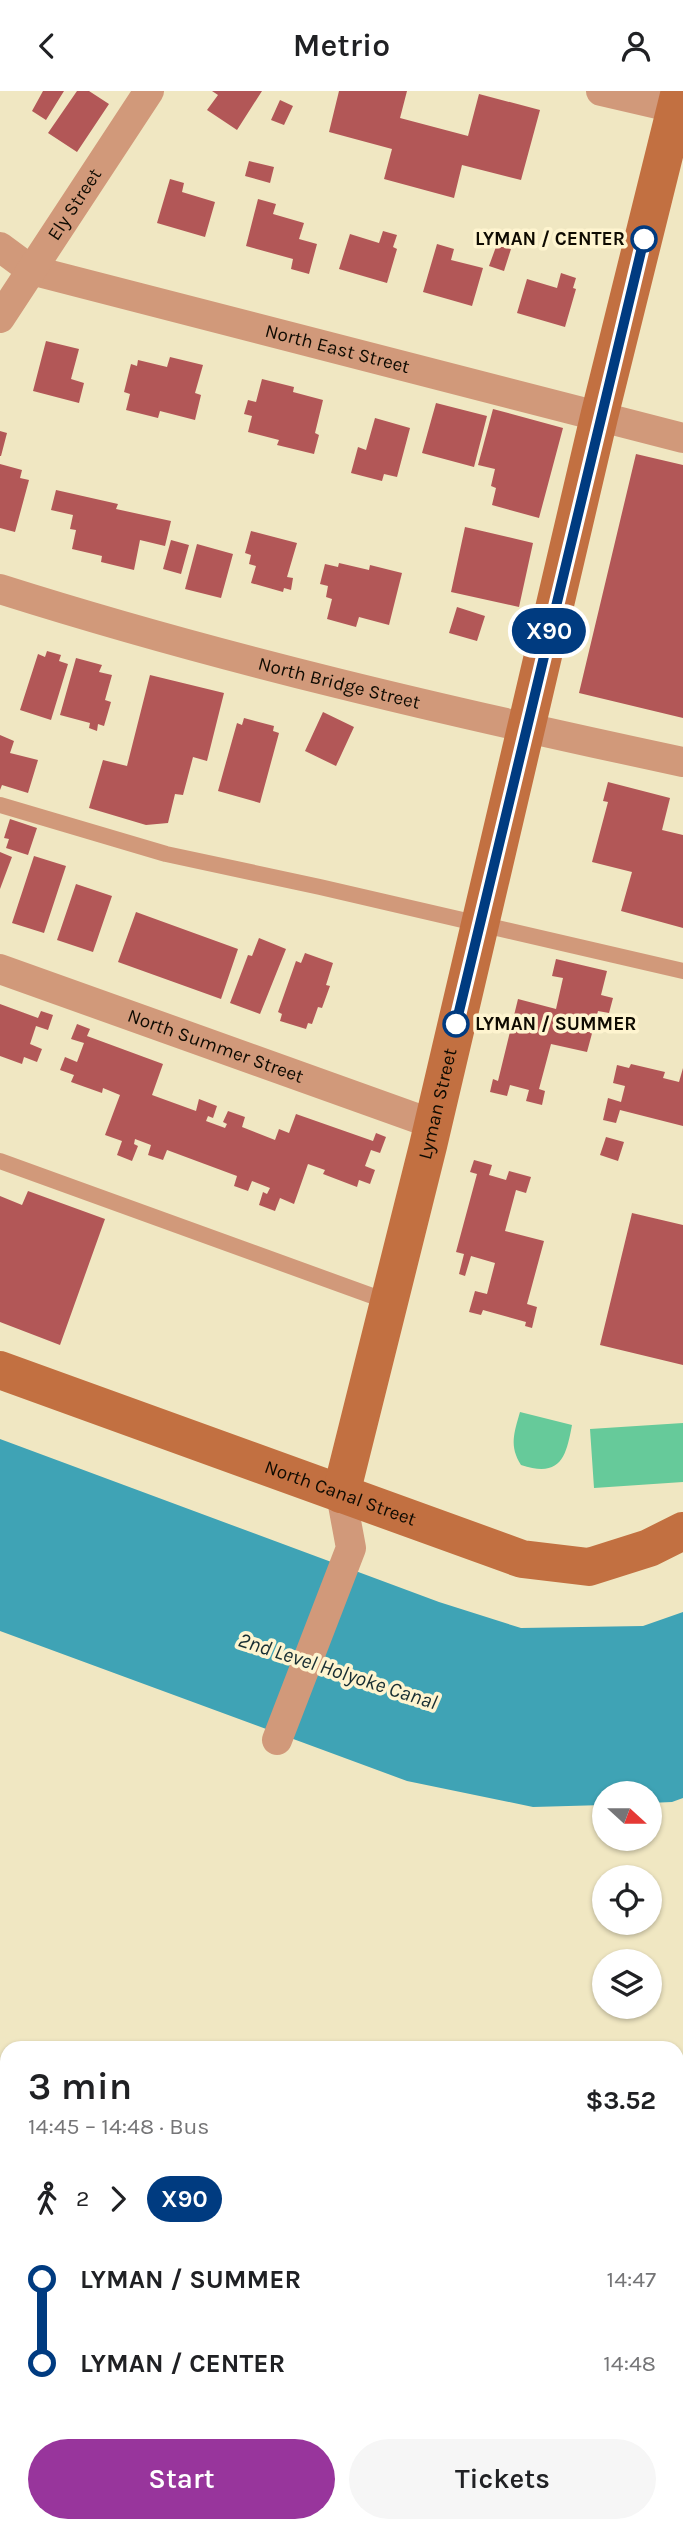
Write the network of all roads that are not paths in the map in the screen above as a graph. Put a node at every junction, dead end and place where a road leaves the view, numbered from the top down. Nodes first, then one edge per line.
1 (149, 91) edge
2 (601, 91) edge
3 (680, 103) edge
4 (0, 247) edge
5 (31, 270) junction
6 (0, 318) edge
7 (599, 417) junction
8 (683, 438) edge
9 (0, 589) edge
10 (526, 728) junction
11 (683, 762) edge
12 (0, 805) edge
13 (480, 925) junction
14 (0, 969) edge
15 (683, 971) edge
16 (433, 1124) junction
17 (0, 1161) edge
18 (389, 1302) junction
19 (0, 1370) edge
20 (341, 1494) junction
21 (683, 1531) edge
22 (277, 1740) dead end

1 - 5 street, Ely Street
2 - 3 street
3 - 7 street, Lyman Street
4 - 5 street, North East Street
5 - 6 street, Ely Street
5 - 7 street, North East Street
7 - 8 street, North East Street
7 - 10 street, Lyman Street
9 - 10 street, North Bridge Street
10 - 11 street, North Bridge Street
10 - 13 street, Lyman Street
12 - 13 lane
13 - 15 lane
13 - 16 street, Lyman Street
14 - 16 street, North Summer Street
16 - 18 street, Lyman Street
17 - 18 lane
18 - 20 street, Lyman Street
19 - 20 street, North Canal Street
20 - 21 street, North Canal Street
20 - 22 street, Lyman Street

